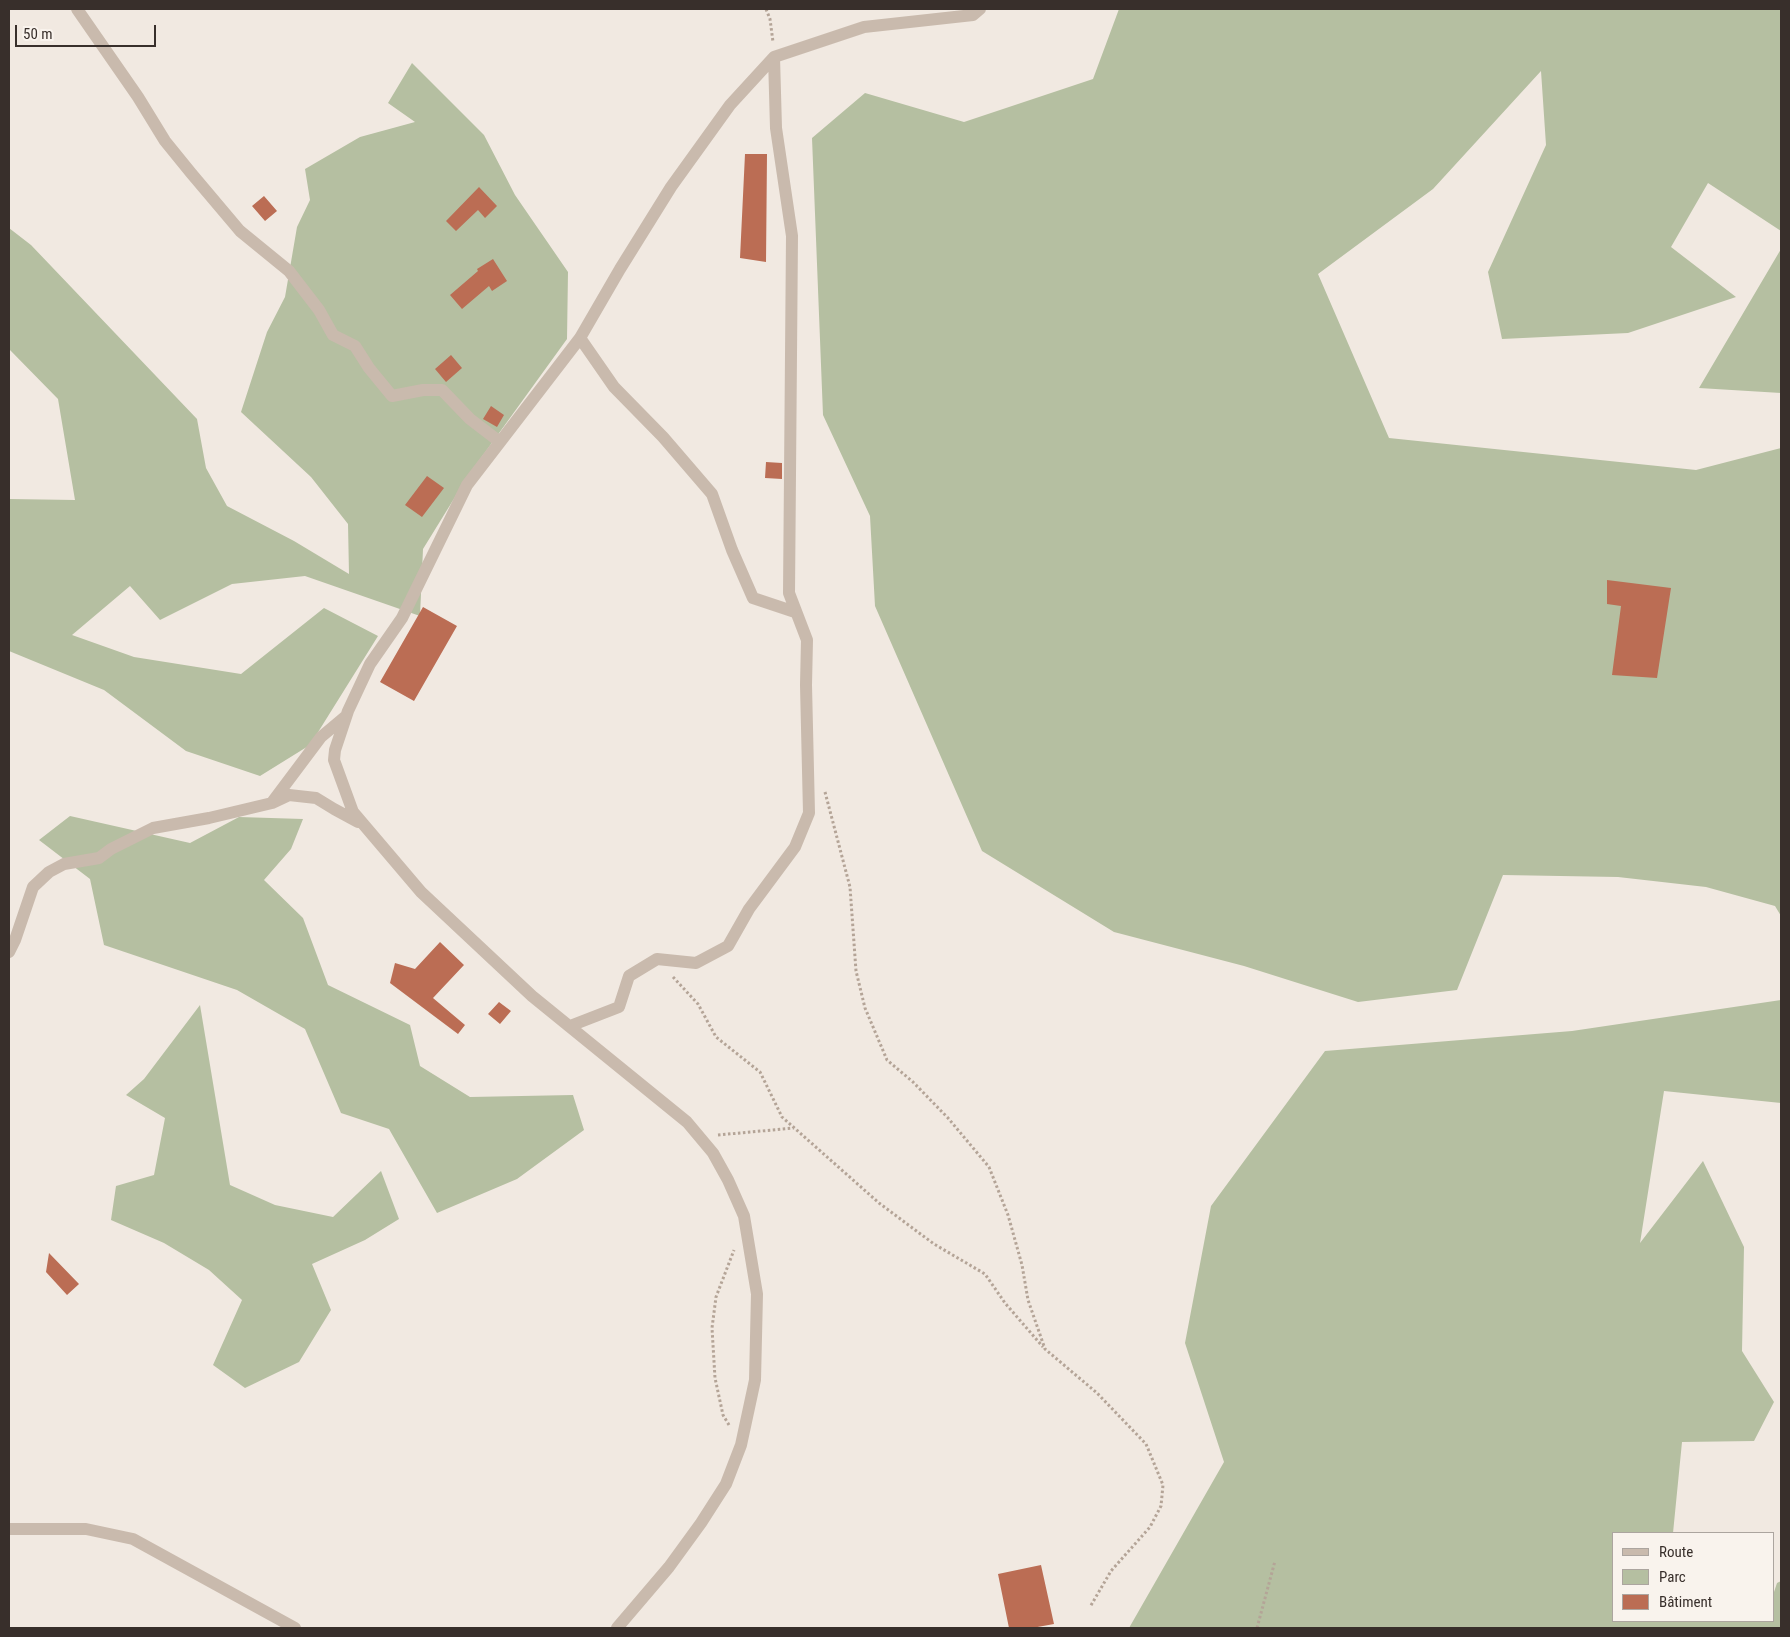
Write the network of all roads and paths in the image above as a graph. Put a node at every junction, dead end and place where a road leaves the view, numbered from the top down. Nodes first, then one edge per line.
1 (77, 9) edge
2 (766, 9) edge
3 (980, 9) edge
4 (774, 57) junction
5 (580, 338) junction
6 (500, 442) junction
7 (795, 612) junction
8 (346, 716) junction
9 (824, 787) dead end
10 (272, 803) junction
11 (363, 824) junction
12 (9, 952) edge
13 (657, 959) junction
14 (570, 1026) junction
15 (794, 1128) junction
16 (699, 1136) junction
17 (736, 1243) dead end
18 (1045, 1349) junction
19 (741, 1445) junction
20 (9, 1525) edge
21 (28, 1529) junction
22 (9, 1530) edge
23 (1275, 1561) dead end
24 (1090, 1607) dead end
25 (295, 1628) edge
26 (617, 1628) edge
27 (1257, 1628) edge

1 - 6 street
2 - 4 path
3 - 4 street
4 - 5 street
4 - 7 street
5 - 6 street
5 - 7 street
6 - 8 street
7 - 13 street
8 - 10 street
8 - 11 street
9 - 18 path
10 - 11 street
10 - 12 street
11 - 14 street
13 - 14 street
13 - 15 path
14 - 16 street
15 - 16 path
15 - 18 path
16 - 19 street
17 - 19 path
18 - 24 path
19 - 26 street
20 - 21 street
21 - 22 street
21 - 25 street
23 - 27 path

